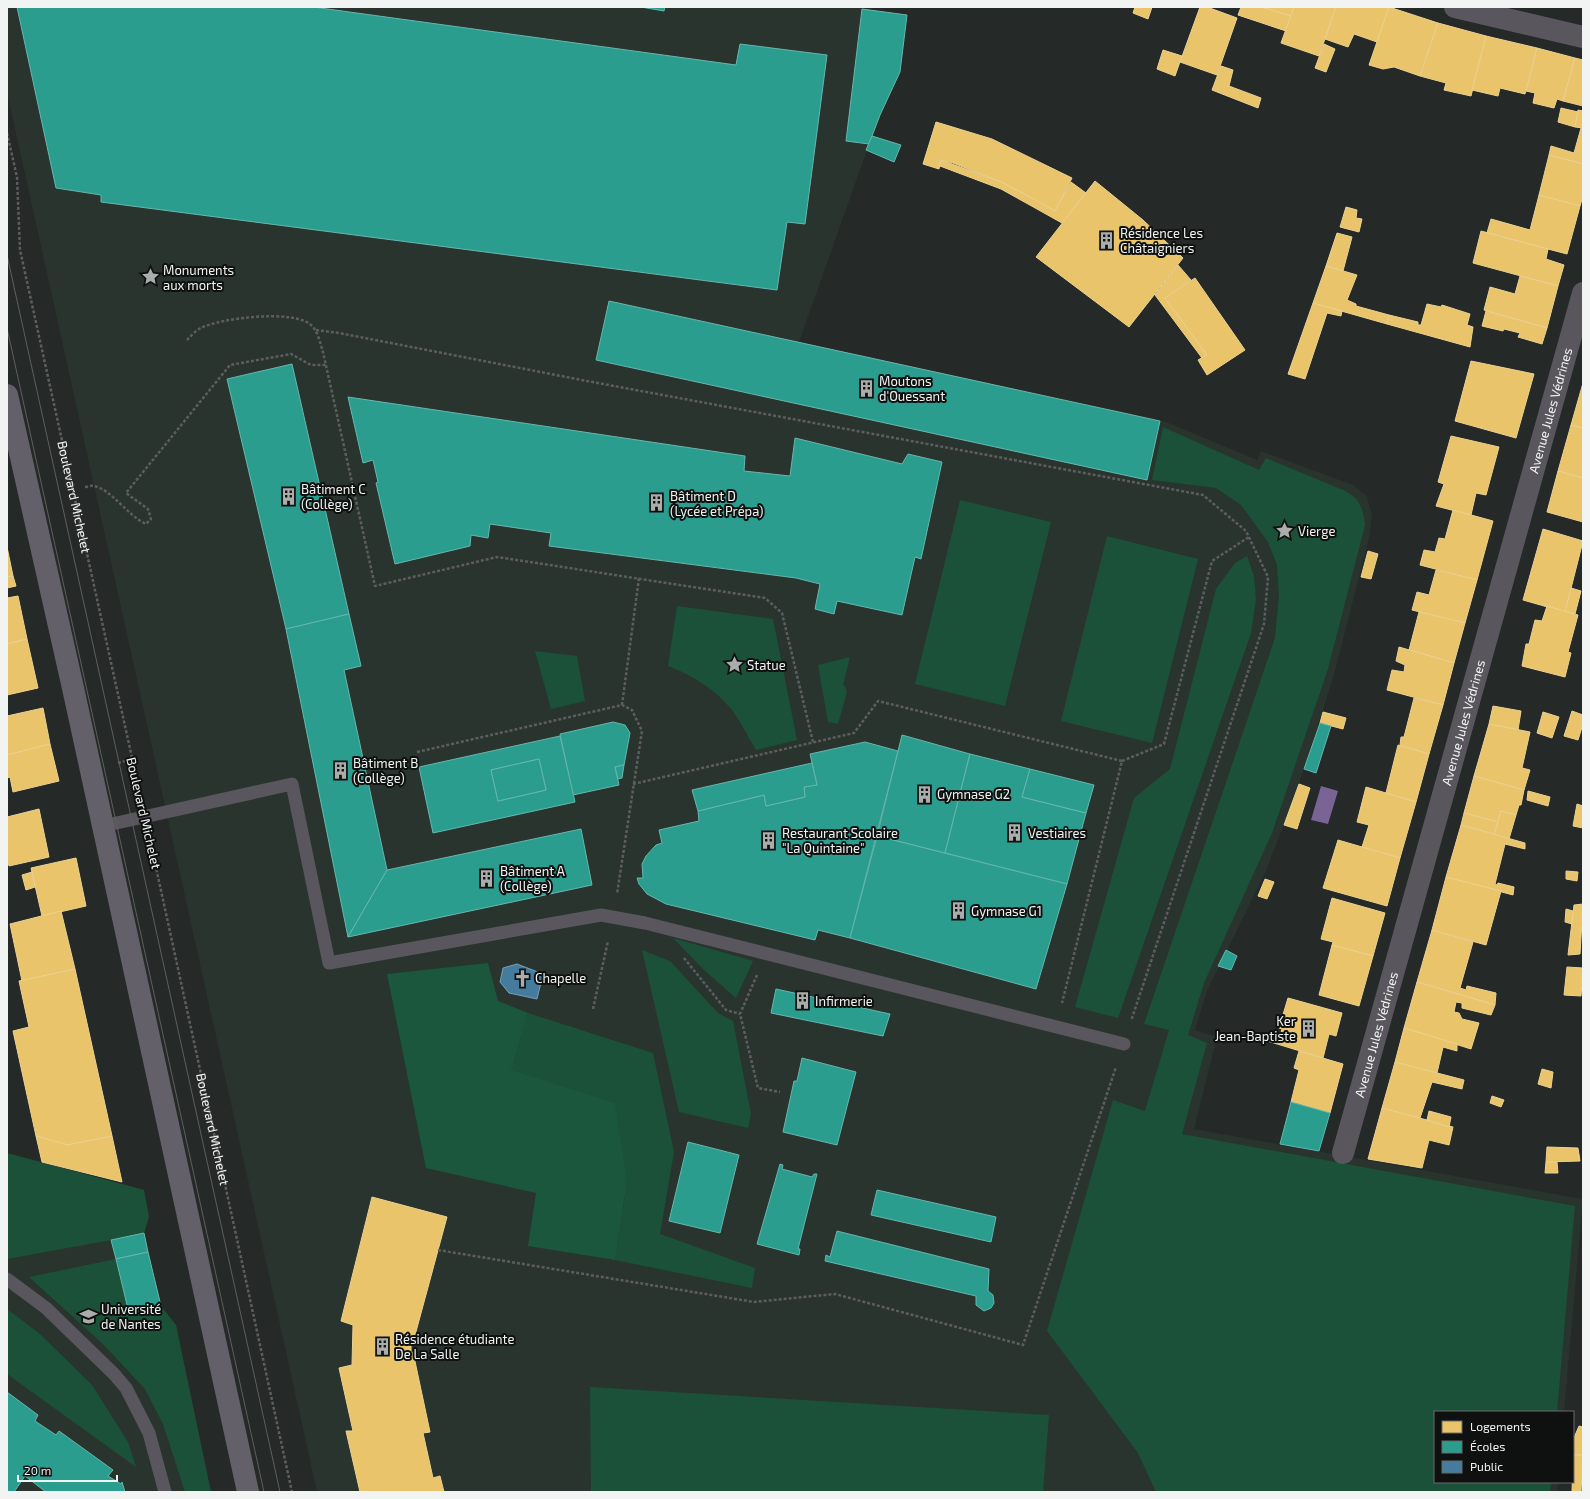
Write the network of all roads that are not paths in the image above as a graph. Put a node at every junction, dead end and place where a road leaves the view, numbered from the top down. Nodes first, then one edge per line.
1 (1455, 7) edge
2 (1583, 37) edge
3 (1583, 293) edge
4 (7, 395) edge
5 (103, 826) junction
6 (1124, 1044) road end
7 (1343, 1153) dead end
8 (7, 1279) edge
9 (165, 1492) edge
10 (248, 1492) edge

1 - 2 street
3 - 7 street, Avenue Jules Védrines
4 - 5 street
5 - 6 lane
5 - 10 street
8 - 9 lane

